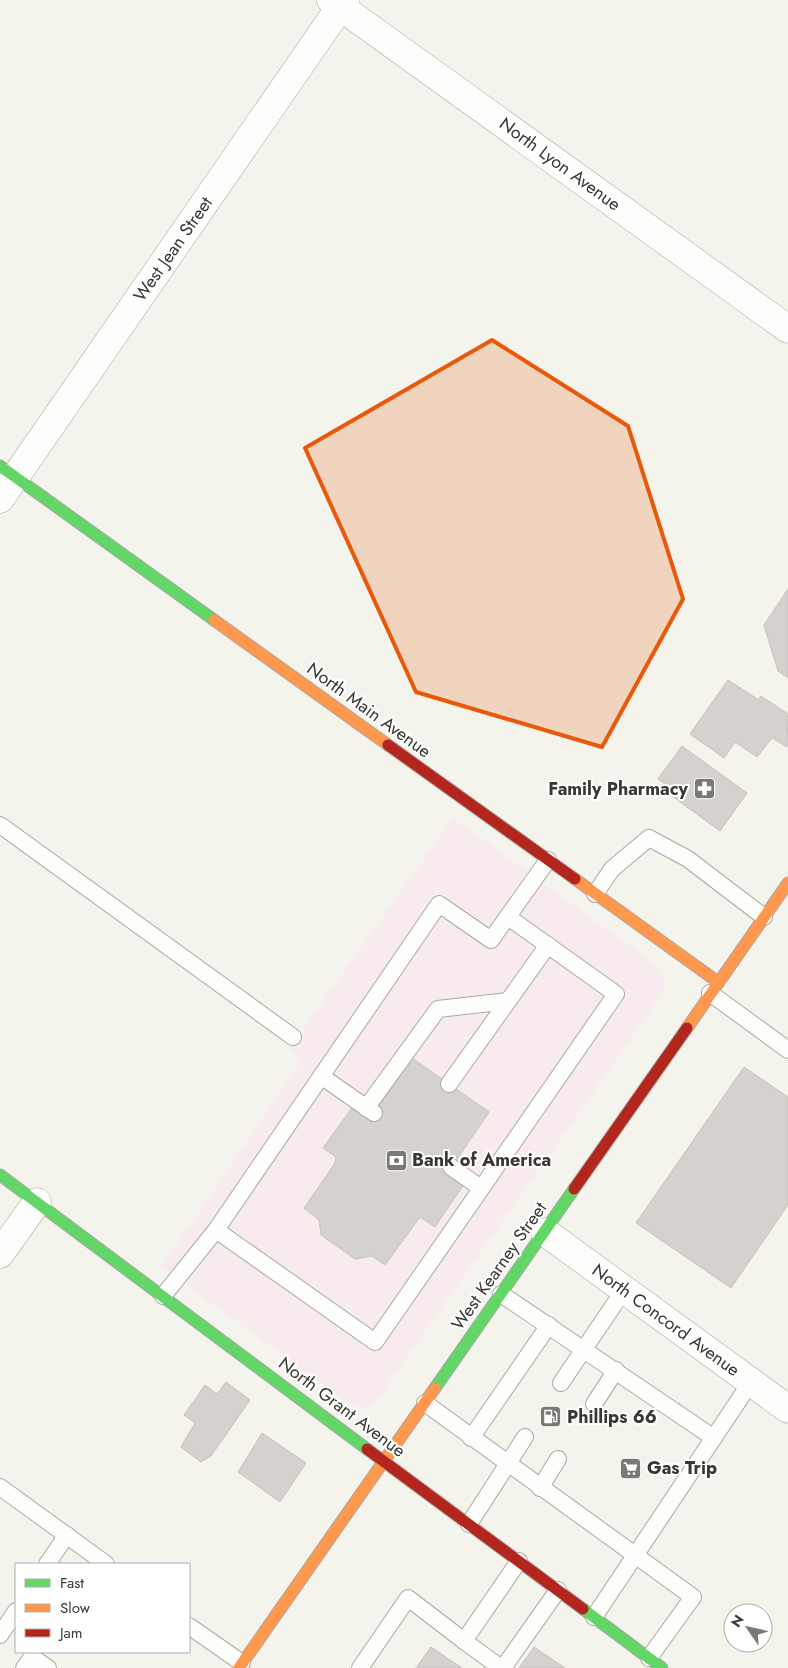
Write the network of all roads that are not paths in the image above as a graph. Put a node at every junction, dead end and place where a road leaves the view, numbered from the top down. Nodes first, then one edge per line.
1 (339, 2) edge
2 (788, 329) edge
3 (8, 471) edge
4 (0, 499) edge
5 (0, 825) edge
6 (548, 860) junction
7 (788, 884) edge
8 (596, 894) junction
9 (508, 917) junction
10 (764, 917) junction
11 (548, 944) junction
12 (714, 988) junction
13 (508, 1002) junction
14 (293, 1037) dead end
15 (788, 1050) edge
16 (321, 1076) junction
17 (449, 1084) dead end
18 (452, 1168) dead end
19 (0, 1175) edge
20 (481, 1188) junction
21 (37, 1202) junction
22 (216, 1230) junction
23 (545, 1232) junction
24 (0, 1254) edge
25 (624, 1290) junction
26 (502, 1294) junction
27 (163, 1296) junction
28 (549, 1326) junction
29 (584, 1349) junction
30 (616, 1370) junction
31 (751, 1382) junction
32 (561, 1383) dead end
33 (424, 1403) junction
34 (594, 1404) dead end
35 (788, 1409) edge
36 (525, 1437) dead end
37 (471, 1438) junction
38 (714, 1438) junction
39 (558, 1459) dead end
40 (384, 1461) junction
41 (507, 1464) junction
42 (0, 1487) edge
43 (540, 1488) junction
44 (469, 1524) junction
45 (67, 1535) junction
46 (635, 1555) junction
47 (520, 1562) junction
48 (48, 1563) edge
49 (105, 1563) edge
50 (558, 1590) junction
51 (15, 1612) edge
52 (594, 1617) junction
53 (190, 1627) edge
54 (0, 1635) edge
55 (464, 1641) junction
56 (656, 1663) edge
57 (241, 1666) edge
58 (24, 1668) edge
59 (48, 1668) edge
60 (360, 1668) edge
61 (502, 1668) edge

1 - 2 street, North Lyon Avenue
1 - 3 street, West Jean Street
3 - 4 street, West Jean Street
3 - 6 main road, North Main Avenue
5 - 14 lane
6 - 8 main road, North Main Avenue
6 - 9 lane
7 - 10 main road, West Kearney Street
8 - 10 lane
8 - 12 main road, North Main Avenue
9 - 11 lane
9 - 16 lane
10 - 12 main road, West Kearney Street
11 - 13 lane
11 - 20 lane
12 - 15 lane
12 - 23 main road, West Kearney Street
13 - 16 lane
13 - 17 lane
16 - 22 lane
18 - 20 lane
19 - 21 main road, North Grant Avenue
20 - 22 lane
21 - 24 street
21 - 27 main road, North Grant Avenue
22 - 27 lane
23 - 25 street, North Concord Avenue
23 - 26 main road, West Kearney Street
25 - 29 lane
25 - 31 street, North Concord Avenue
26 - 28 lane
26 - 33 main road, West Kearney Street
27 - 40 main road, North Grant Avenue
28 - 29 lane
28 - 37 lane
29 - 30 lane
29 - 32 lane
30 - 34 lane
30 - 38 lane
31 - 35 street, North Concord Avenue
31 - 38 lane
33 - 37 lane
33 - 40 main road, West Kearney Street
36 - 41 lane
37 - 41 lane
38 - 46 lane
39 - 43 lane
40 - 44 main road, North Grant Avenue
40 - 57 main road, West Kearney Street
41 - 43 lane
41 - 44 lane
42 - 45 lane
43 - 46 lane
44 - 47 main road, North Grant Avenue
45 - 48 lane
45 - 49 lane
46 - 52 lane
46 - 56 lane
47 - 50 main road, North Grant Avenue
47 - 55 lane
50 - 52 main road, North Grant Avenue
50 - 61 lane
51 - 54 lane
52 - 56 main road, North Grant Avenue
53 - 57 lane
55 - 60 lane
55 - 61 lane
58 - 59 lane

